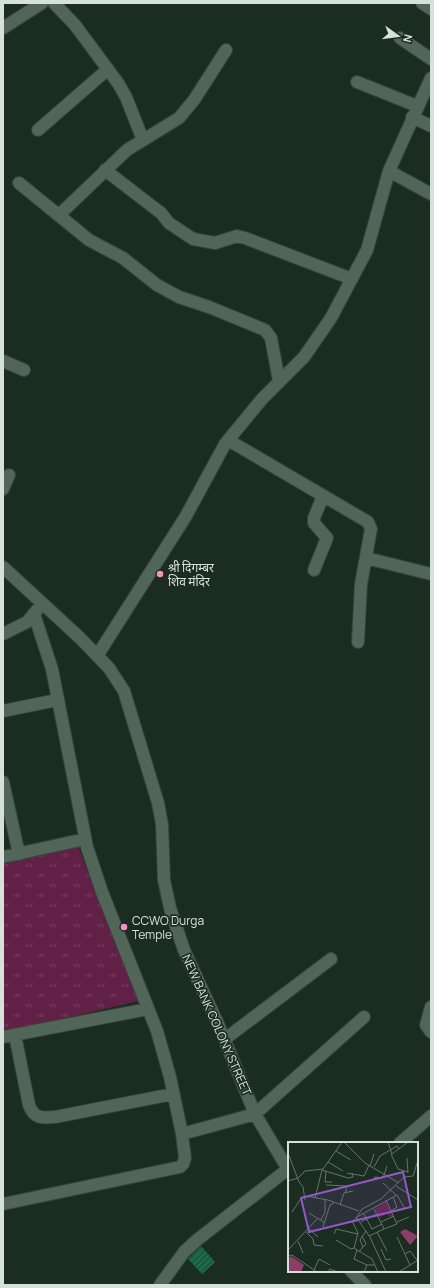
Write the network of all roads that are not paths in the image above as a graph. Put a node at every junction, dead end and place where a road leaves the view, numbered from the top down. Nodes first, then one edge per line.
1 (42, 3) edge
2 (54, 3) edge
3 (422, 3) edge
4 (431, 10) edge
5 (3, 28) edge
6 (400, 38) dead end
7 (226, 50) dead end
8 (431, 59) edge
9 (108, 69) junction
10 (431, 78) edge
11 (357, 82) dead end
12 (415, 112) junction
13 (431, 126) edge
14 (38, 130) dead end
15 (143, 140) junction
16 (106, 170) junction
17 (389, 171) junction
18 (19, 183) dead end
19 (431, 194) edge
20 (58, 215) junction
21 (352, 279) junction
22 (3, 361) edge
23 (24, 370) dead end
24 (278, 381) junction
25 (228, 440) junction
26 (9, 474) dead end
27 (3, 490) edge
28 (323, 496) junction
29 (366, 558) junction
30 (3, 567) edge
31 (314, 570) dead end
32 (431, 574) edge
33 (43, 602) junction
34 (34, 614) junction
35 (3, 634) edge
36 (358, 642) dead end
37 (98, 656) junction
38 (57, 700) junction
39 (3, 711) edge
40 (3, 782) edge
41 (85, 839) junction
42 (19, 854) junction
43 (3, 857) edge
44 (331, 959) dead end
45 (431, 1007) edge
46 (148, 1009) junction
47 (364, 1017) dead end
48 (431, 1032) edge
49 (15, 1035) junction
50 (3, 1038) edge
51 (225, 1040) junction
52 (174, 1094) junction
53 (255, 1114) junction
54 (431, 1116) edge
55 (182, 1134) junction
56 (401, 1142) edge
57 (288, 1170) edge
58 (3, 1204) edge
59 (352, 1272) edge
60 (160, 1285) edge
61 (365, 1285) edge

1 - 5 street
2 - 9 street
3 - 4 street
6 - 8 street
7 - 15 street
9 - 14 street
9 - 15 street
10 - 12 street
11 - 12 street
12 - 13 street
12 - 17 street
15 - 16 street
16 - 20 street
16 - 21 street
17 - 19 street
17 - 21 street
18 - 20 street
20 - 24 street
21 - 24 street
22 - 23 street
24 - 25 street
25 - 28 street
25 - 37 street
26 - 27 street
28 - 29 street
28 - 31 street
29 - 32 street
29 - 36 street
30 - 33 street, NEW BANK COLONY STREET
33 - 34 street
33 - 37 street, NEW BANK COLONY STREET
34 - 35 street
34 - 38 street
37 - 51 street, NEW BANK COLONY STREET
38 - 39 street
38 - 41 street
40 - 42 street
41 - 42 street
41 - 46 street
42 - 43 street
44 - 51 street
45 - 48 street
46 - 49 street
46 - 52 street
47 - 53 street
49 - 50 street
49 - 52 street
51 - 53 street, NEW BANK COLONY STREET
52 - 55 street
53 - 55 street
53 - 57 street, NEW BANK COLONY STREET
54 - 56 street
55 - 58 street
57 - 60 street
59 - 61 street

